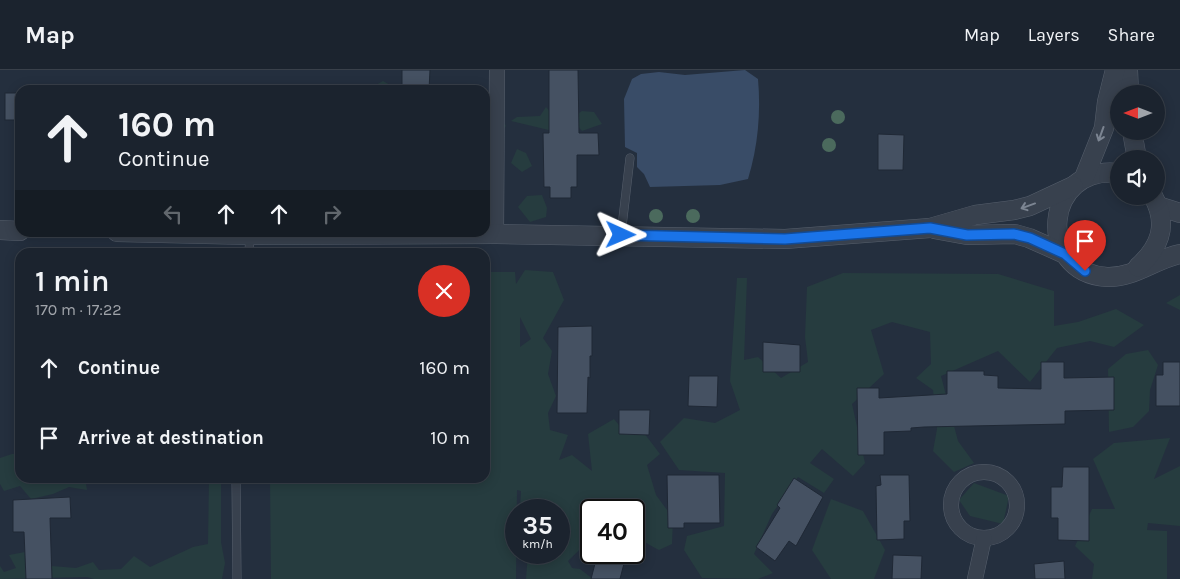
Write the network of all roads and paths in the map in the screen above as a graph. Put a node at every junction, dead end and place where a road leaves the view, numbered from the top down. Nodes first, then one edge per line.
1 (497, 70) edge
2 (1122, 80) edge
3 (630, 158) dead end
4 (1110, 173) edge
5 (1078, 182) junction
6 (1157, 205) edge
7 (1164, 205) edge
8 (1180, 213) edge
9 (930, 228) junction
10 (0, 230) edge
11 (15, 231) edge
12 (490, 234) edge
13 (496, 234) junction
14 (621, 235) junction
15 (172, 237) edge
16 (422, 237) edge
17 (250, 244) edge
18 (1065, 254) junction
19 (1180, 254) edge
20 (1131, 273) junction
21 (236, 483) edge
22 (984, 538) junction
23 (237, 579) edge
24 (975, 579) edge

1 - 13 street
2 -> 5 street
3 - 14 lane
4 - 5 street
5 -> 9 street
5 - 18 street
6 - 20 street
7 - 8 street
9 - 14 street
9 - 18 street
10 - 11 street
12 - 13 street
13 - 14 street
15 - 17 street
16 - 17 street
18 - 20 street
19 - 20 street
21 - 23 lane
22 - 22 street
22 - 24 street

